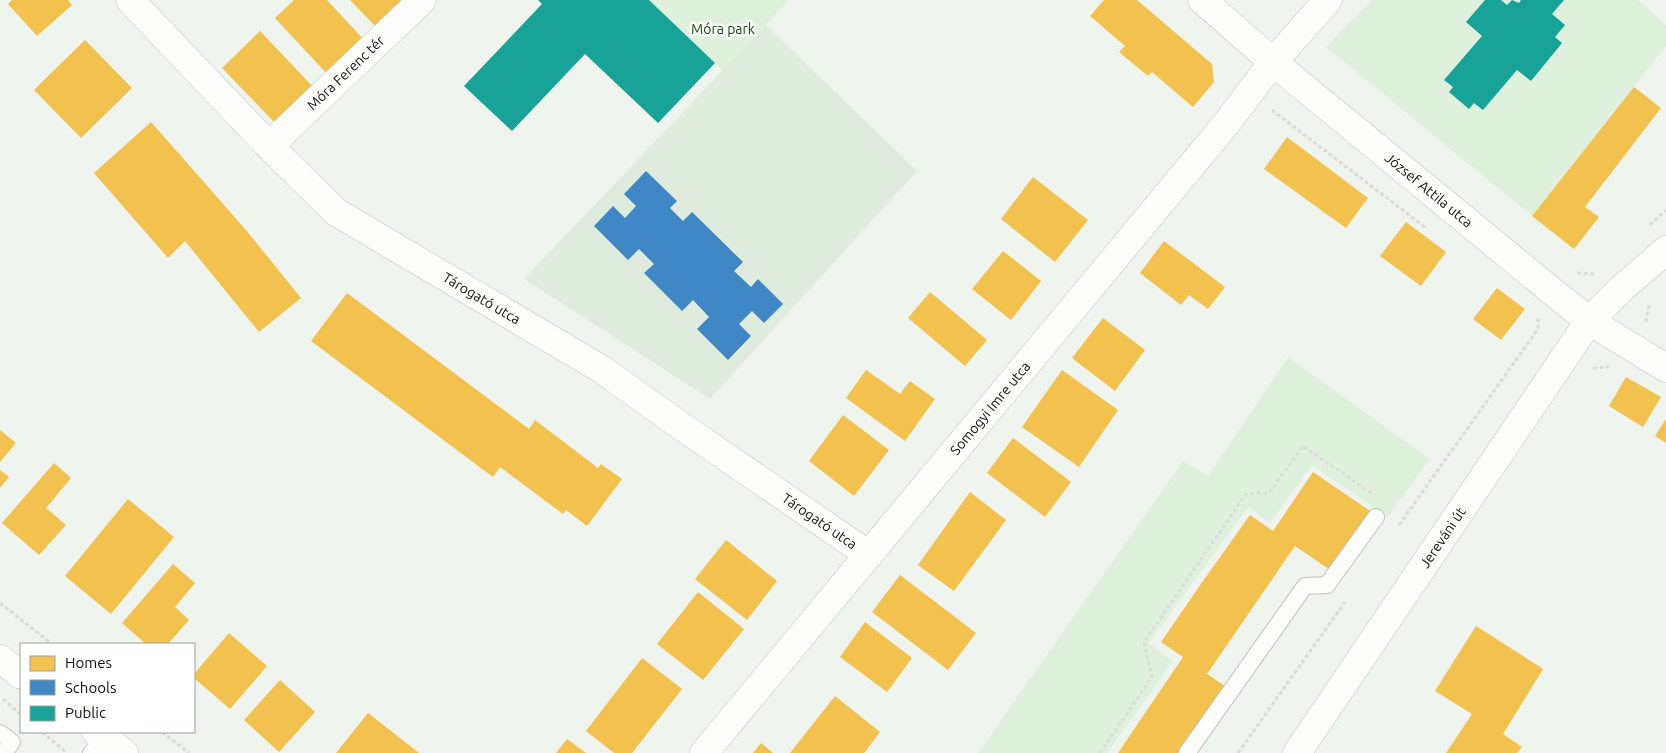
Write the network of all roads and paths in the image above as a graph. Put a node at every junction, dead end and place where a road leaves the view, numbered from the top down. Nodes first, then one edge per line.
1 (130, 0) edge
2 (422, 0) edge
3 (1202, 0) edge
4 (1328, 0) edge
5 (1273, 62) junction
6 (269, 146) junction
7 (1666, 210) edge
8 (1645, 229) dead end
9 (1666, 250) edge
10 (1603, 268) dead end
11 (1553, 292) junction
12 (1653, 300) dead end
13 (1589, 321) junction
14 (1630, 345) junction
15 (1592, 368) dead end
16 (1666, 368) edge
17 (1377, 497) dead end
18 (1398, 512) dead end
19 (1376, 516) dead end
20 (1405, 517) junction
21 (1393, 534) dead end
22 (869, 555) junction
23 (1347, 598) dead end
24 (0, 603) edge
25 (51, 643) edge
26 (0, 659) edge
27 (20, 674) edge
28 (0, 697) edge
29 (20, 714) edge
30 (0, 733) edge
31 (43, 733) edge
32 (163, 733) edge
33 (4, 753) edge
34 (67, 753) edge
35 (188, 753) edge
36 (704, 753) edge
37 (1100, 753) edge
38 (1187, 753) edge
39 (1238, 753) edge
40 (1297, 753) edge

1 - 6 street, Tárogató utca
2 - 6 street, Móra Ferenc tér
3 - 5 street, József Attila utca
4 - 5 street, Somogyi Imre utca
5 - 11 street, József Attila utca
5 - 22 street, Somogyi Imre utca
6 - 22 street, Tárogató utca
7 - 8 path
9 - 13 street, Jereváni út
10 - 11 path
11 - 13 street, József Attila utca
11 - 20 path
12 - 14 path
13 - 14 street, József Attila utca
13 - 40 street, Jereváni út
14 - 15 path
14 - 16 street, József Attila utca
17 - 37 path
18 - 20 path
19 - 38 lane
20 - 21 path
22 - 36 street, Somogyi Imre utca
23 - 39 path
24 - 25 path
26 - 27 street
28 - 29 path
30 - 33 lane
31 - 34 path
32 - 35 path

